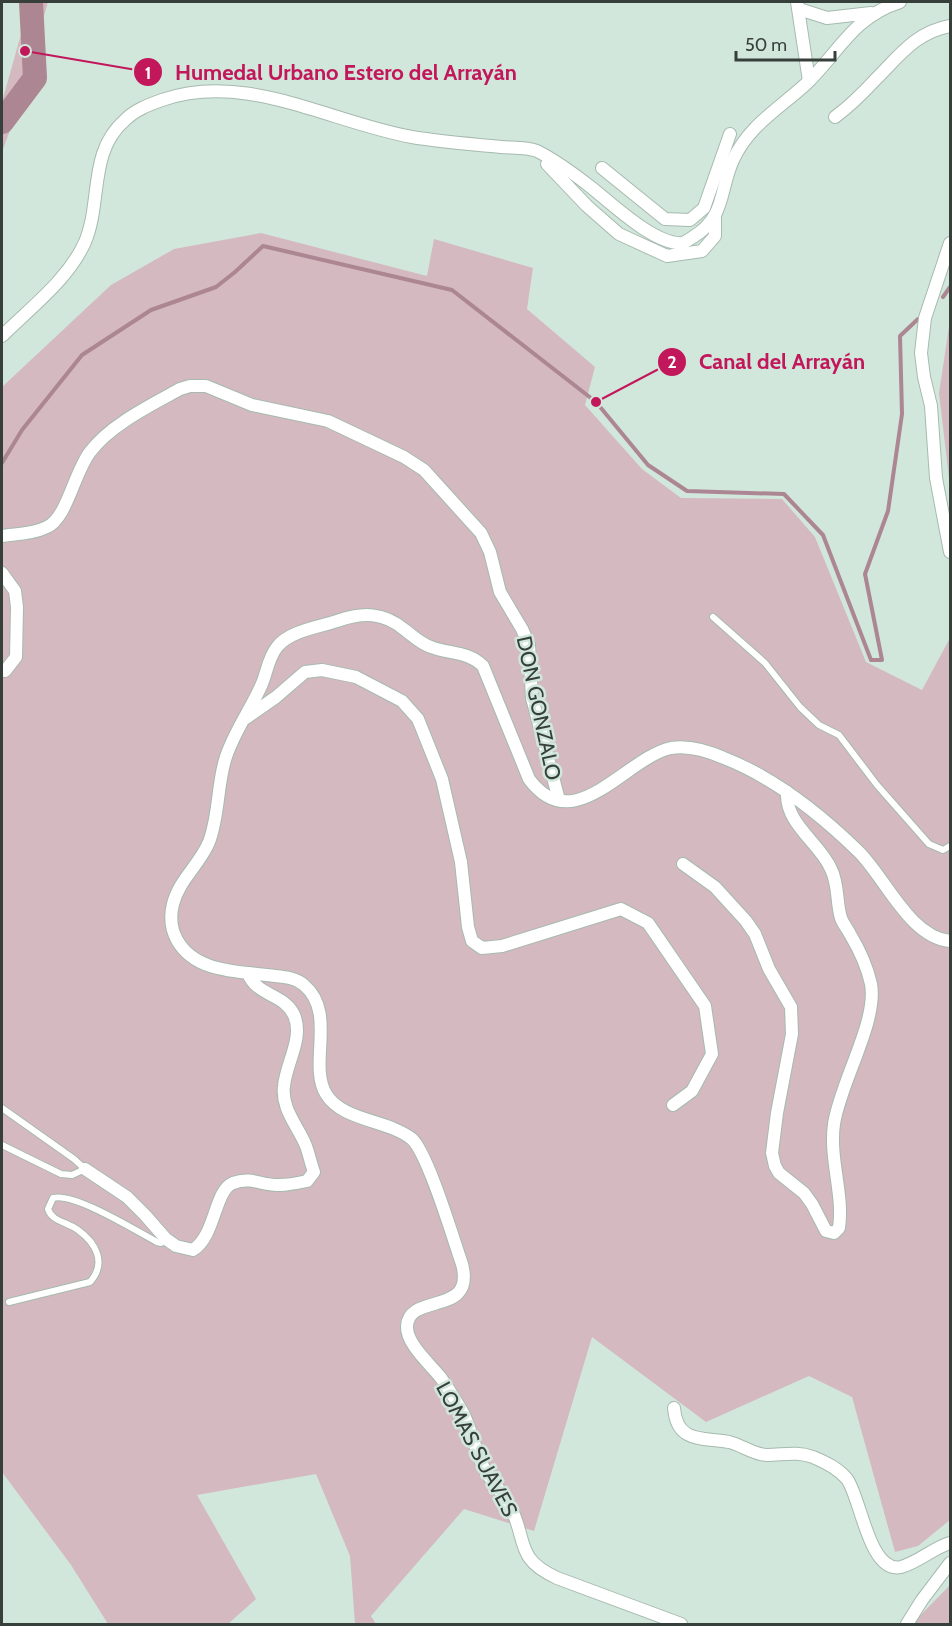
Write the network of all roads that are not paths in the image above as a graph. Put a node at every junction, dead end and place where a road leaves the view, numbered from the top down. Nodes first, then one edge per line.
1 (900, 2) edge
2 (798, 5) edge
3 (873, 13) junction
4 (951, 26) edge
5 (809, 81) junction
6 (835, 117) dead end
7 (730, 134) dead end
8 (535, 150) junction
9 (727, 159) junction
10 (602, 168) dead end
11 (715, 218) junction
12 (951, 243) edge
13 (2, 336) edge
14 (2, 536) edge
15 (951, 552) edge
16 (2, 573) edge
17 (713, 617) dead end
18 (5, 671) dead end
19 (243, 720) junction
20 (787, 792) junction
21 (559, 800) junction
22 (951, 846) edge
23 (683, 864) dead end
24 (951, 941) edge
25 (248, 973) junction
26 (673, 1105) dead end
27 (2, 1108) edge
28 (2, 1145) edge
29 (85, 1169) junction
30 (166, 1239) junction
31 (9, 1302) dead end
32 (674, 1408) dead end
33 (951, 1543) edge
34 (951, 1563) edge
35 (681, 1624) edge
36 (907, 1624) edge

1 - 3 street
2 - 3 street
2 - 5 street
3 - 5 street
4 - 6 street
5 - 9 street
7 - 9 street
8 - 11 street
8 - 11 street
8 - 13 street
9 - 10 street
9 - 11 street
12 - 15 street
14 - 21 street, DON GONZALO
16 - 18 street
17 - 22 lane
19 - 21 street, LOMAS SUAVES
19 - 25 street, LOMAS SUAVES
19 - 26 street
20 - 21 street
20 - 23 street
20 - 24 street
25 - 30 street
25 - 35 street, LOMAS SUAVES
27 - 29 lane
28 - 29 lane
29 - 30 street
30 - 31 lane
32 - 33 street
34 - 36 street

